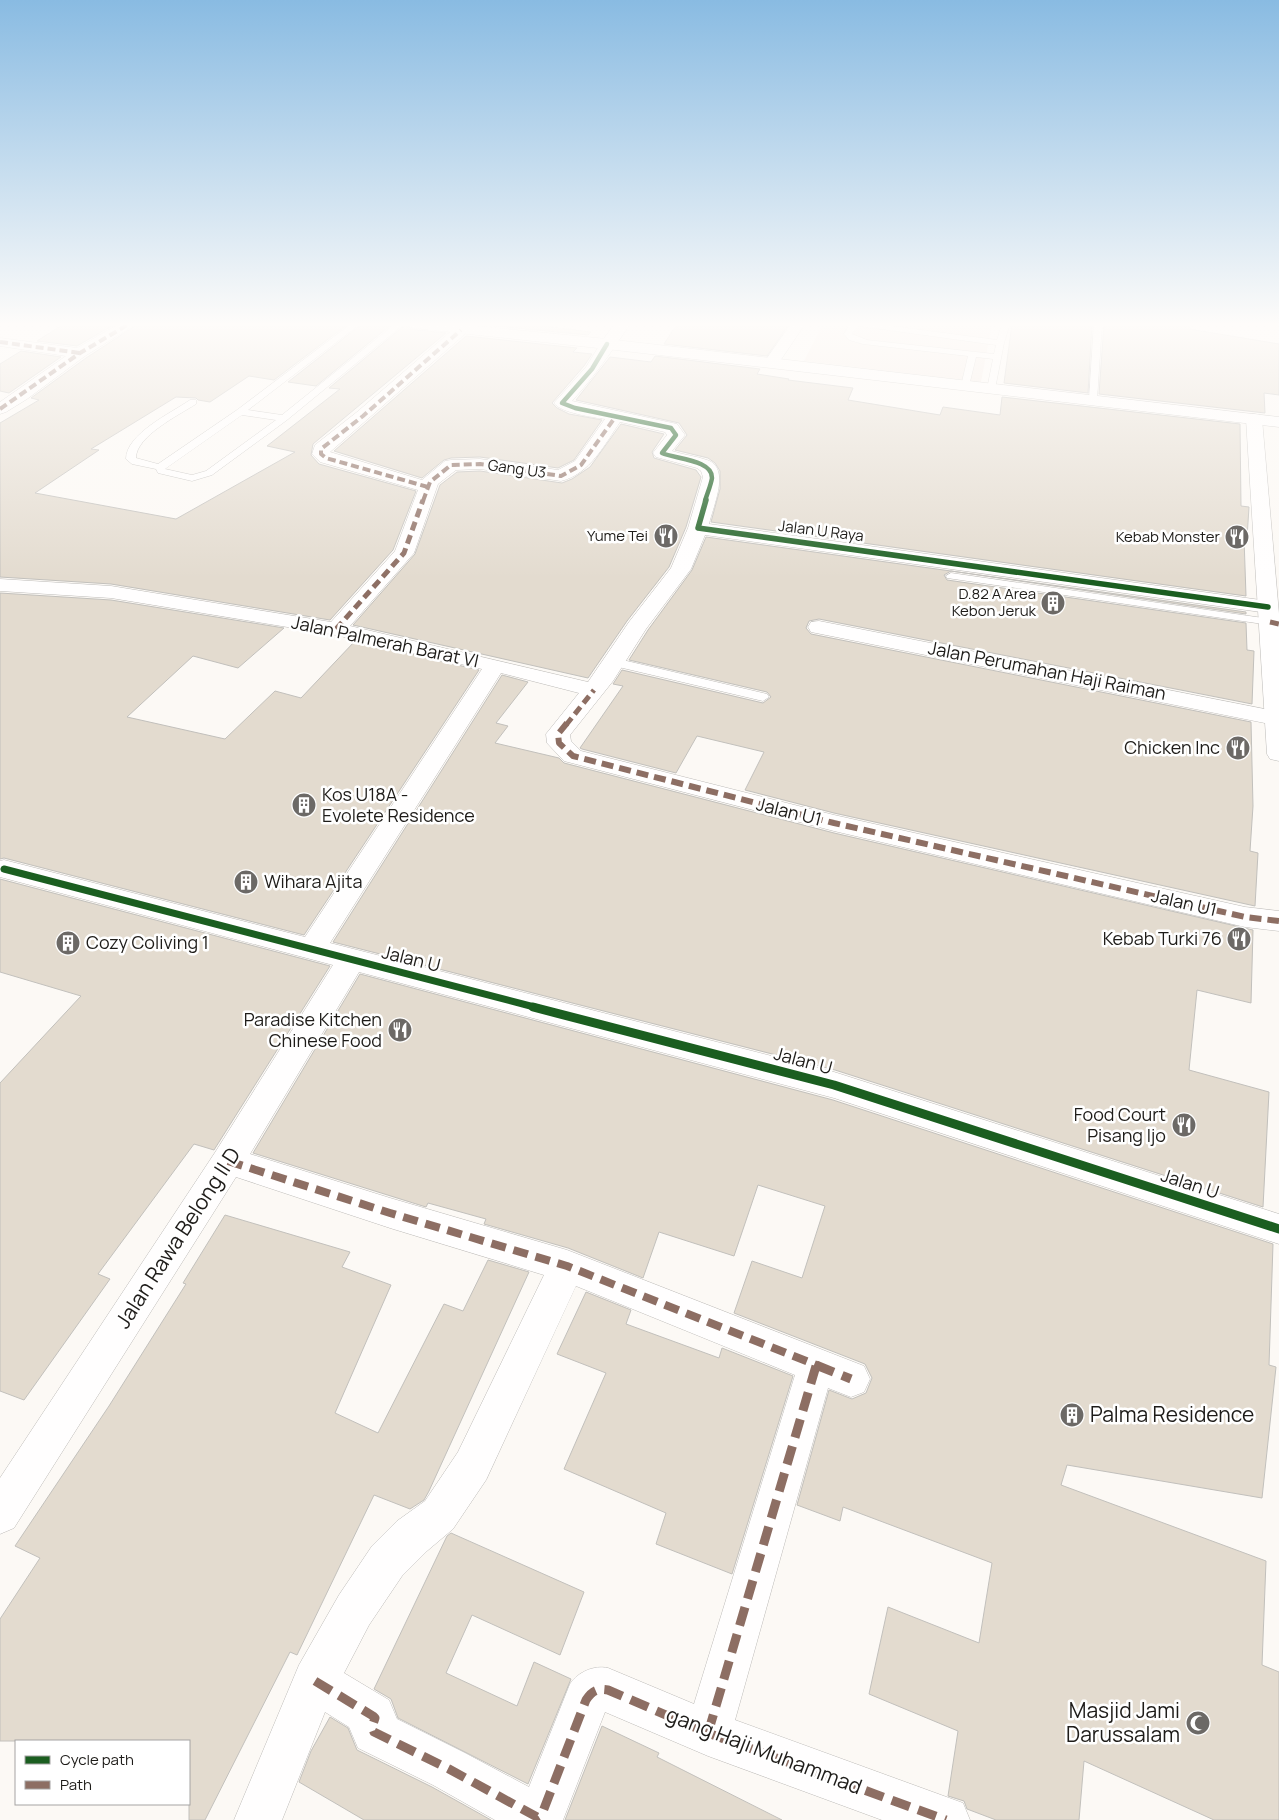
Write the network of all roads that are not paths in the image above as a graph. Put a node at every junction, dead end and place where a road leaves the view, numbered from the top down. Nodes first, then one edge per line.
1 (183, 409) edge
2 (244, 409) edge
3 (295, 409) edge
4 (371, 409) edge
5 (580, 409) edge
6 (1169, 409) edge
7 (240, 412) junction
8 (616, 416) junction
9 (284, 418) junction
10 (1254, 419) junction
11 (1279, 422) edge
12 (160, 467) junction
13 (428, 487) junction
14 (698, 528) junction
15 (951, 576) dead end
16 (0, 585) edge
17 (1272, 618) edge
18 (819, 627) dead end
19 (336, 629) junction
20 (614, 662) junction
21 (496, 665) junction
22 (594, 690) junction
23 (763, 697) dead end
24 (1275, 718) junction
25 (1279, 754) edge
26 (4, 869) dead end
27 (1279, 921) edge
28 (312, 949) junction
29 (352, 959) junction
30 (228, 1161) junction
31 (1279, 1229) edge
32 (566, 1266) junction
33 (0, 1514) edge
34 (315, 1681) junction
35 (708, 1733) junction
36 (258, 1820) edge
37 (946, 1820) edge

1 - 12 lane
2 - 7 lane
3 - 9 lane
4 - 13 street
5 - 8 street
6 - 10 street
7 - 9 lane
7 - 12 lane
8 - 13 street, Gang U3
8 - 14 street
9 - 12 lane
10 - 11 street
10 - 17 street
13 - 19 street
14 - 17 street, Jalan U Raya
14 - 20 street, Jalan U1
15 - 17 lane
16 - 19 street, Jalan Palmerah Barat VI
17 - 24 street
18 - 24 street, Jalan Perumahan Haji Raiman
19 - 21 street, Jalan Palmerah Barat VI
20 - 22 street, Jalan U1
20 - 23 lane
21 - 22 street
21 - 28 street, Jalan Palmerah Barat VI
22 - 27 street, Jalan U1
24 - 25 street
26 - 28 street, Jalan U
28 - 29 street, Jalan U
29 - 30 street, Jalan Rawa Belong II D
29 - 31 street, Jalan U
30 - 32 street
30 - 33 street, Jalan Rawa Belong II D
32 - 34 street
32 - 35 street
34 - 35 street, gang Haji Muhammad
34 - 36 street
35 - 37 street, gang Haji Muhammad

